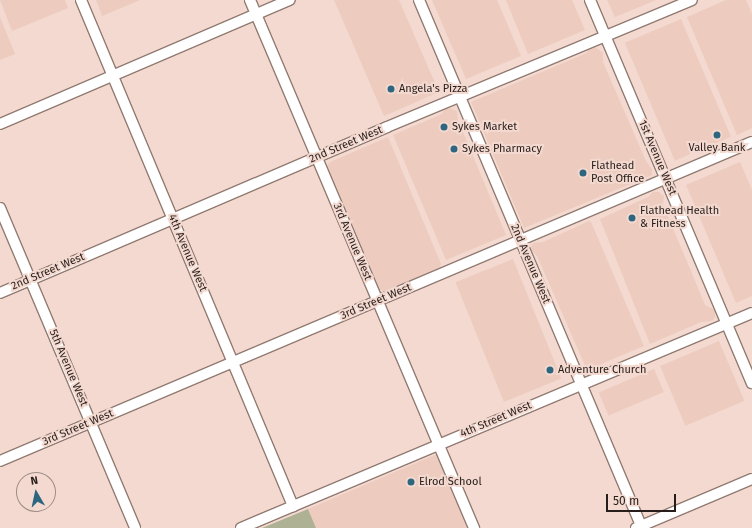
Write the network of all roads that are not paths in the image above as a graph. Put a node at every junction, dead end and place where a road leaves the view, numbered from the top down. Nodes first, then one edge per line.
1 (81, 0) edge
2 (250, 0) edge
3 (290, 0) edge
4 (419, 0) edge
5 (590, 0) edge
6 (692, 0) edge
7 (256, 15) junction
8 (605, 36) junction
9 (113, 76) junction
10 (460, 97) junction
11 (0, 124) edge
12 (752, 142) edge
13 (316, 157) junction
14 (666, 179) junction
15 (0, 208) edge
16 (172, 219) junction
17 (520, 241) junction
18 (30, 279) junction
19 (0, 292) edge
20 (378, 301) junction
21 (752, 313) edge
22 (728, 324) junction
23 (233, 363) junction
24 (752, 383) edge
25 (582, 385) junction
26 (91, 422) junction
27 (438, 445) junction
28 (0, 461) edge
29 (752, 479) edge
30 (292, 506) junction
31 (640, 527) edge
32 (135, 528) edge
33 (241, 528) edge
34 (474, 528) edge

1 - 9 street, 4th Avenue West
2 - 7 street, 3rd Avenue West
3 - 7 street
4 - 10 street, 2nd Avenue West
5 - 8 street, 1st Avenue West
6 - 8 street, 2nd Street West
7 - 9 street
7 - 13 street, 3rd Avenue West
8 - 10 street, 2nd Street West
8 - 14 street, 1st Avenue West
9 - 11 street
9 - 16 street, 4th Avenue West
10 - 13 street, 2nd Street West
10 - 17 street, 2nd Avenue West
12 - 14 street, 3rd Street West
13 - 16 street, 2nd Street West
13 - 20 street, 3rd Avenue West
14 - 17 street, 3rd Street West
14 - 22 street, 1st Avenue West
15 - 18 street, 5th Avenue West
16 - 18 street, 2nd Street West
16 - 23 street, 4th Avenue West
17 - 20 street, 3rd Street West
17 - 25 street, 2nd Avenue West
18 - 19 street, 2nd Street West
18 - 26 street, 5th Avenue West
20 - 23 street, 3rd Street West
20 - 27 street, 3rd Avenue West
21 - 22 street, 4th Street West
22 - 24 street, 1st Avenue West
22 - 25 street, 4th Street West
23 - 26 street, 3rd Street West
23 - 30 street, 4th Avenue West
25 - 27 street, 4th Street West
25 - 31 street, 2nd Avenue West
26 - 28 street, 3rd Street West
26 - 32 street, 5th Avenue West
27 - 30 street, 4th Street West
27 - 34 street, 3rd Avenue West
29 - 31 street
30 - 33 street, 4th Street West

